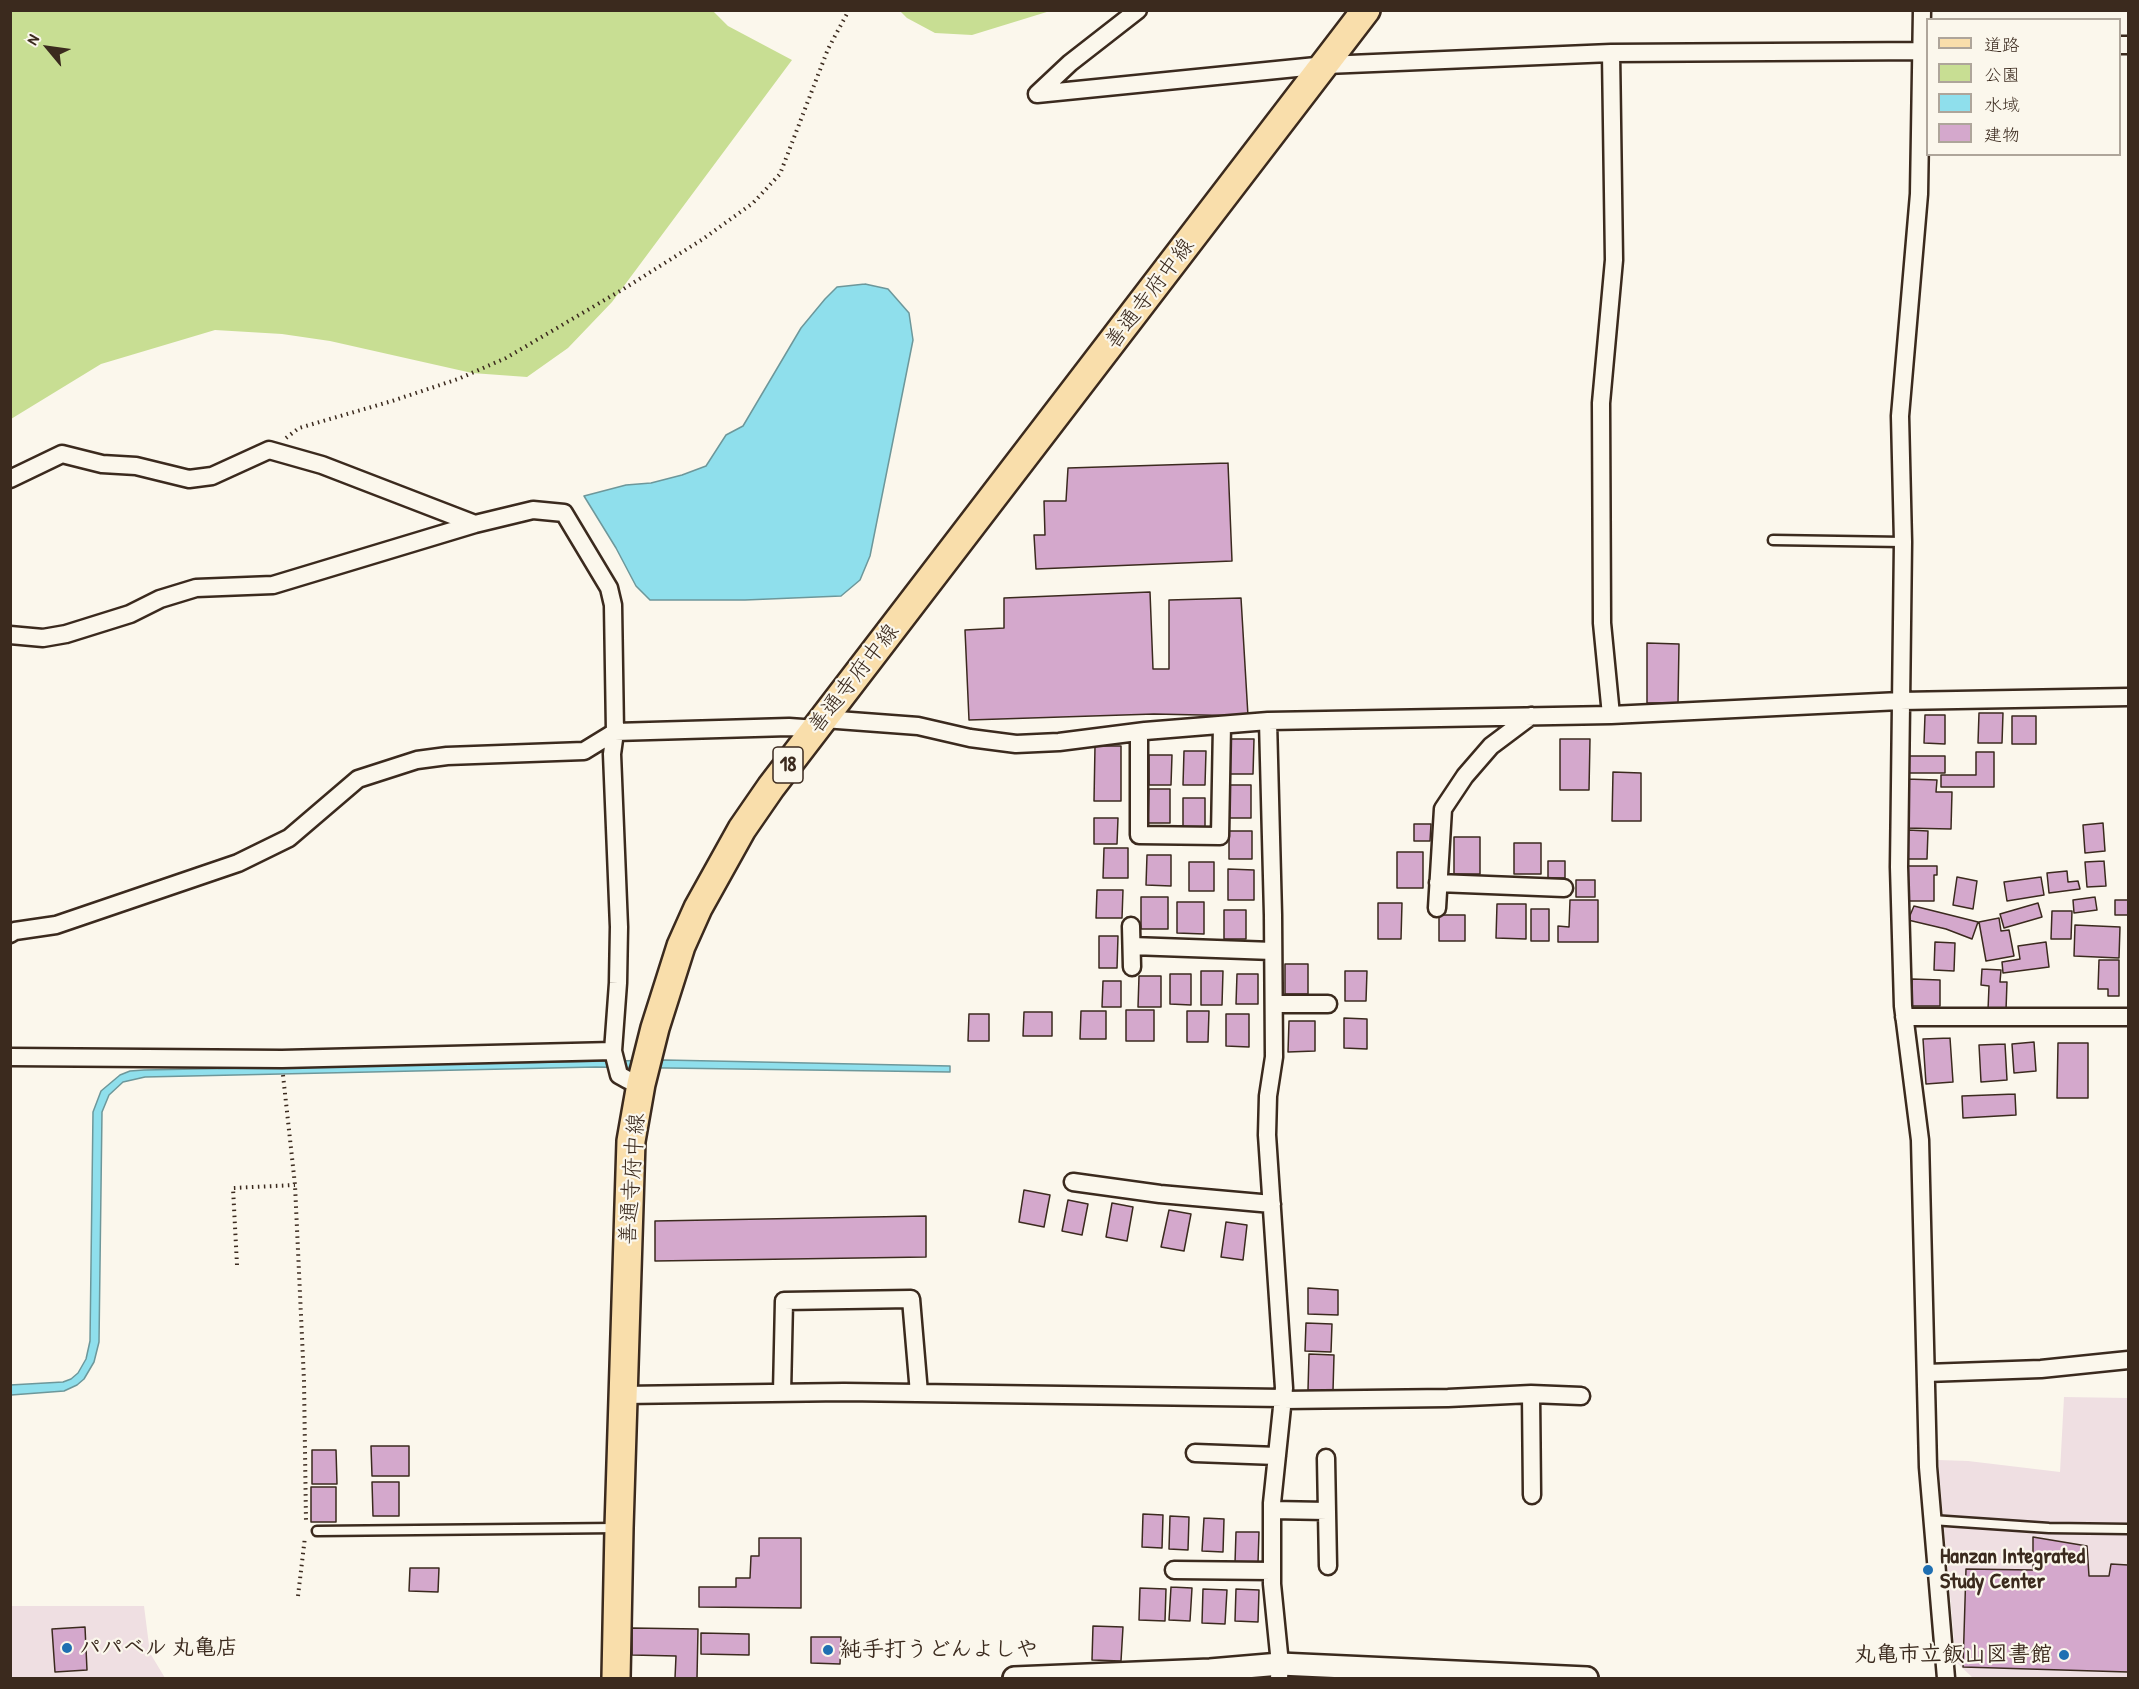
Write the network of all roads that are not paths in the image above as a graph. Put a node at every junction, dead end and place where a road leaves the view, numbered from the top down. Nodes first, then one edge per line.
1 (1138, 10) edge
2 (1366, 10) edge
3 (1922, 10) edge
4 (1924, 51) edge
5 (1611, 53) junction
6 (1326, 65) junction
7 (10, 479) edge
8 (475, 524) junction
9 (1773, 540) dead end
10 (1903, 542) junction
11 (10, 635) edge
12 (2128, 697) edge
13 (1900, 701) junction
14 (1611, 715) junction
15 (1531, 716) junction
16 (1268, 721) junction
17 (820, 724) junction
18 (1222, 725) junction
19 (615, 732) junction
20 (1139, 732) junction
21 (1438, 884) junction
22 (1564, 888) dead end
23 (1437, 908) dead end
24 (1131, 926) dead end
25 (10, 934) edge
26 (1132, 946) junction
27 (1273, 951) junction
28 (1132, 967) dead end
29 (1274, 1004) junction
30 (1328, 1004) dead end
31 (1904, 1017) junction
32 (2128, 1017) edge
33 (613, 1051) junction
34 (10, 1057) edge
35 (641, 1084) junction
36 (1073, 1182) dead end
37 (1272, 1204) junction
38 (2128, 1360) edge
39 (1926, 1373) junction
40 (782, 1393) junction
41 (919, 1393) junction
42 (1531, 1394) junction
43 (623, 1395) junction
44 (1581, 1396) dead end
45 (1283, 1399) junction
46 (1195, 1453) dead end
47 (1277, 1456) junction
48 (1326, 1458) dead end
49 (1532, 1495) dead end
50 (1272, 1510) junction
51 (1327, 1511) junction
52 (1932, 1520) junction
53 (619, 1528) junction
54 (2128, 1529) edge
55 (317, 1531) dead end
56 (1328, 1566) dead end
57 (1174, 1570) dead end
58 (1272, 1571) junction
59 (1279, 1671) edge
60 (1366, 1673) edge
61 (1210, 1674) edge
62 (616, 1678) edge
63 (1014, 1678) edge
64 (1587, 1678) edge
65 (1946, 1678) edge

1 - 6 street
2 - 6 main road, 善通寺府中線 / 18
3 - 4 street
4 - 5 street
4 - 10 street
5 - 6 street
5 - 14 street
6 - 17 main road, 善通寺府中線 / 18
7 - 8 street
8 - 11 street
8 - 19 street
9 - 10 lane
10 - 13 street
12 - 13 street
13 - 14 street
13 - 31 street
14 - 15 street
15 - 16 street
15 - 21 street
16 - 18 street
16 - 27 street
17 - 19 street
17 - 20 street
17 - 35 main road, 善通寺府中線 / 18
18 - 20 street
18 - 20 street
19 - 25 street
19 - 33 street
21 - 22 street
21 - 23 street
24 - 26 street
26 - 27 street
26 - 28 street
27 - 29 street
29 - 30 street
29 - 37 street
31 - 32 street
31 - 39 street
33 - 34 street
33 - 35 street
35 - 43 main road, 善通寺府中線 / 18
36 - 37 street
37 - 45 street
38 - 39 street
39 - 52 street
40 - 41 street
40 - 41 street
40 - 43 street
41 - 45 street
42 - 44 street
42 - 45 street
42 - 49 street
43 - 53 main road, 善通寺府中線 / 18
45 - 47 street
46 - 47 street
47 - 50 street
48 - 51 street
50 - 51 street
50 - 58 street
51 - 56 street
52 - 54 lane
52 - 65 street
53 - 55 lane
53 - 62 main road, 善通寺府中線 / 18
57 - 58 street
58 - 59 street
59 - 60 street
59 - 61 street
60 - 64 street
61 - 63 street

